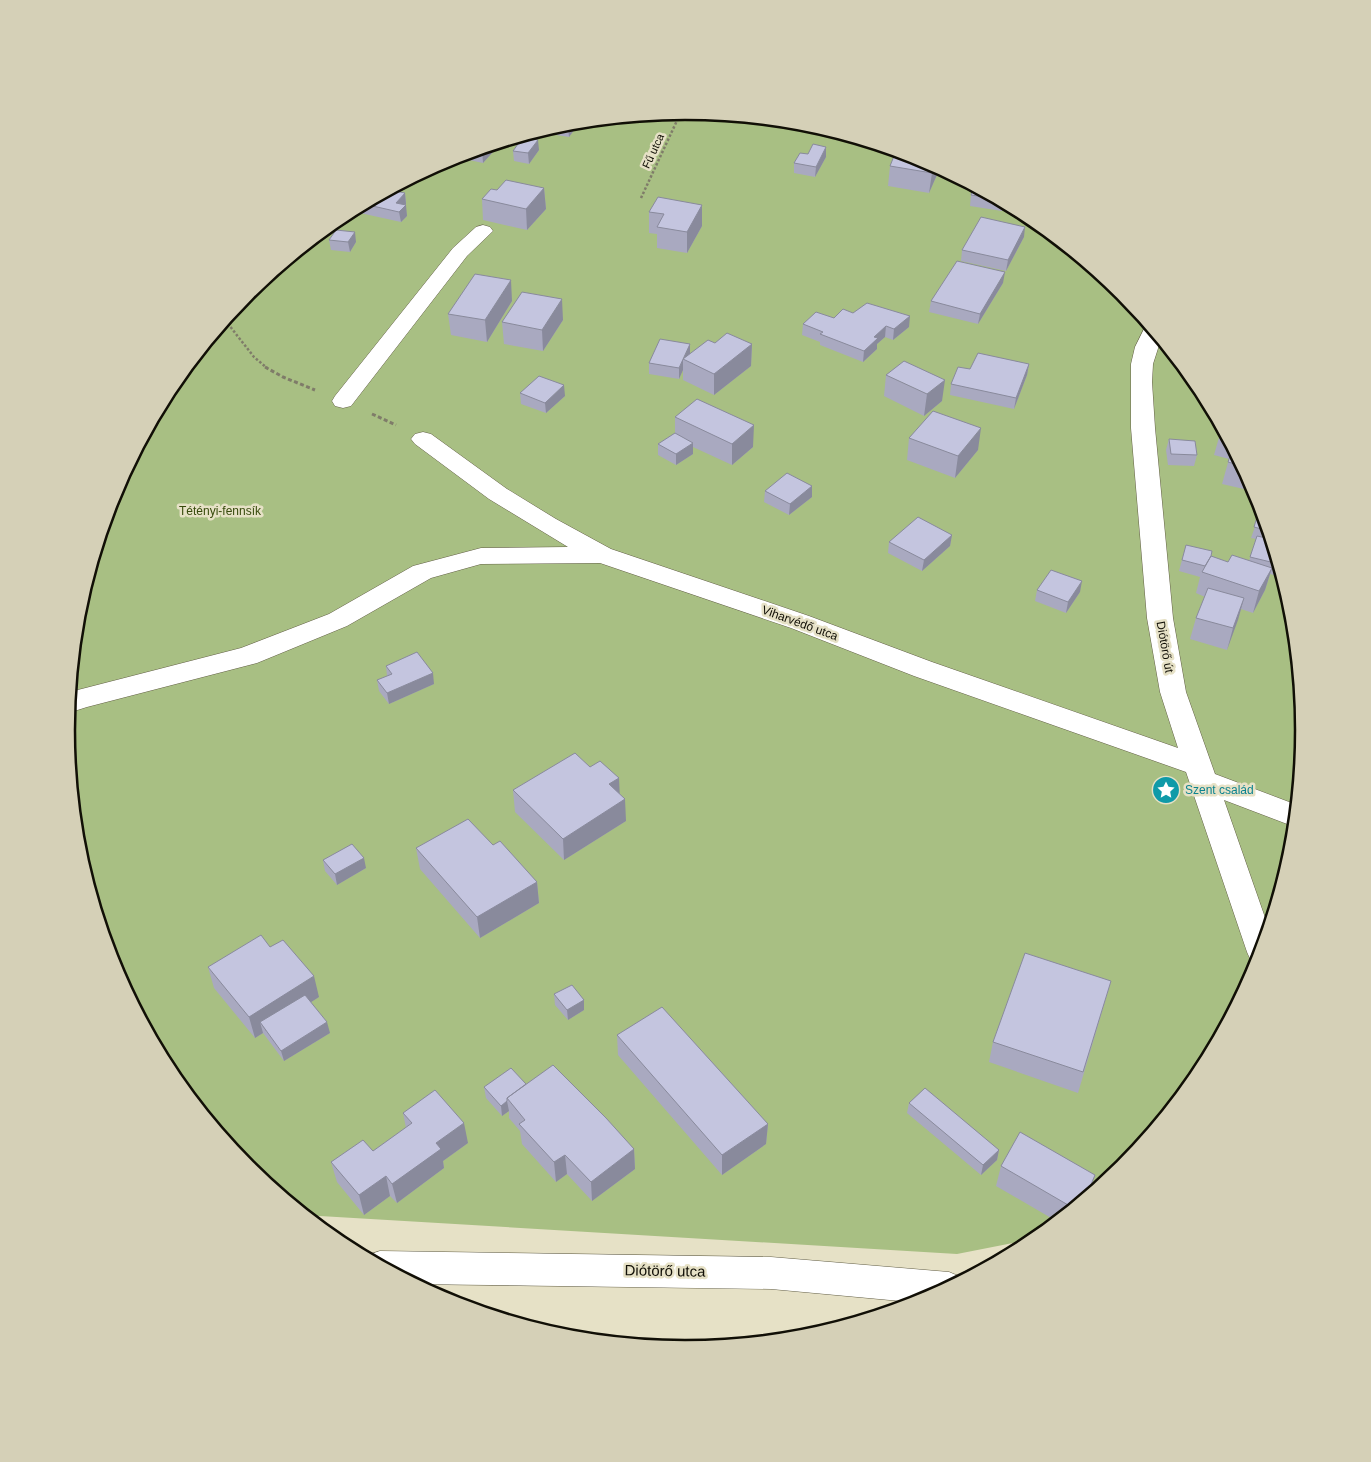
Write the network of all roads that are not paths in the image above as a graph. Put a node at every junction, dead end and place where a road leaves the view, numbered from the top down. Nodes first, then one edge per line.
1 (484, 230) dead end
2 (1152, 337) edge
3 (343, 401) dead end
4 (423, 439) dead end
5 (602, 555) junction
6 (76, 701) edge
7 (1202, 774) junction
8 (1291, 814) edge
9 (1259, 942) edge
10 (393, 1267) edge
11 (936, 1288) edge

1 - 3 street
2 - 7 street, Diótörő út
4 - 5 street, Viharvédő utca
5 - 6 street
5 - 7 street, Viharvédő utca
7 - 8 street, Viharvédő utca
7 - 9 street, Diótörő út
10 - 11 street, Diótörő utca

